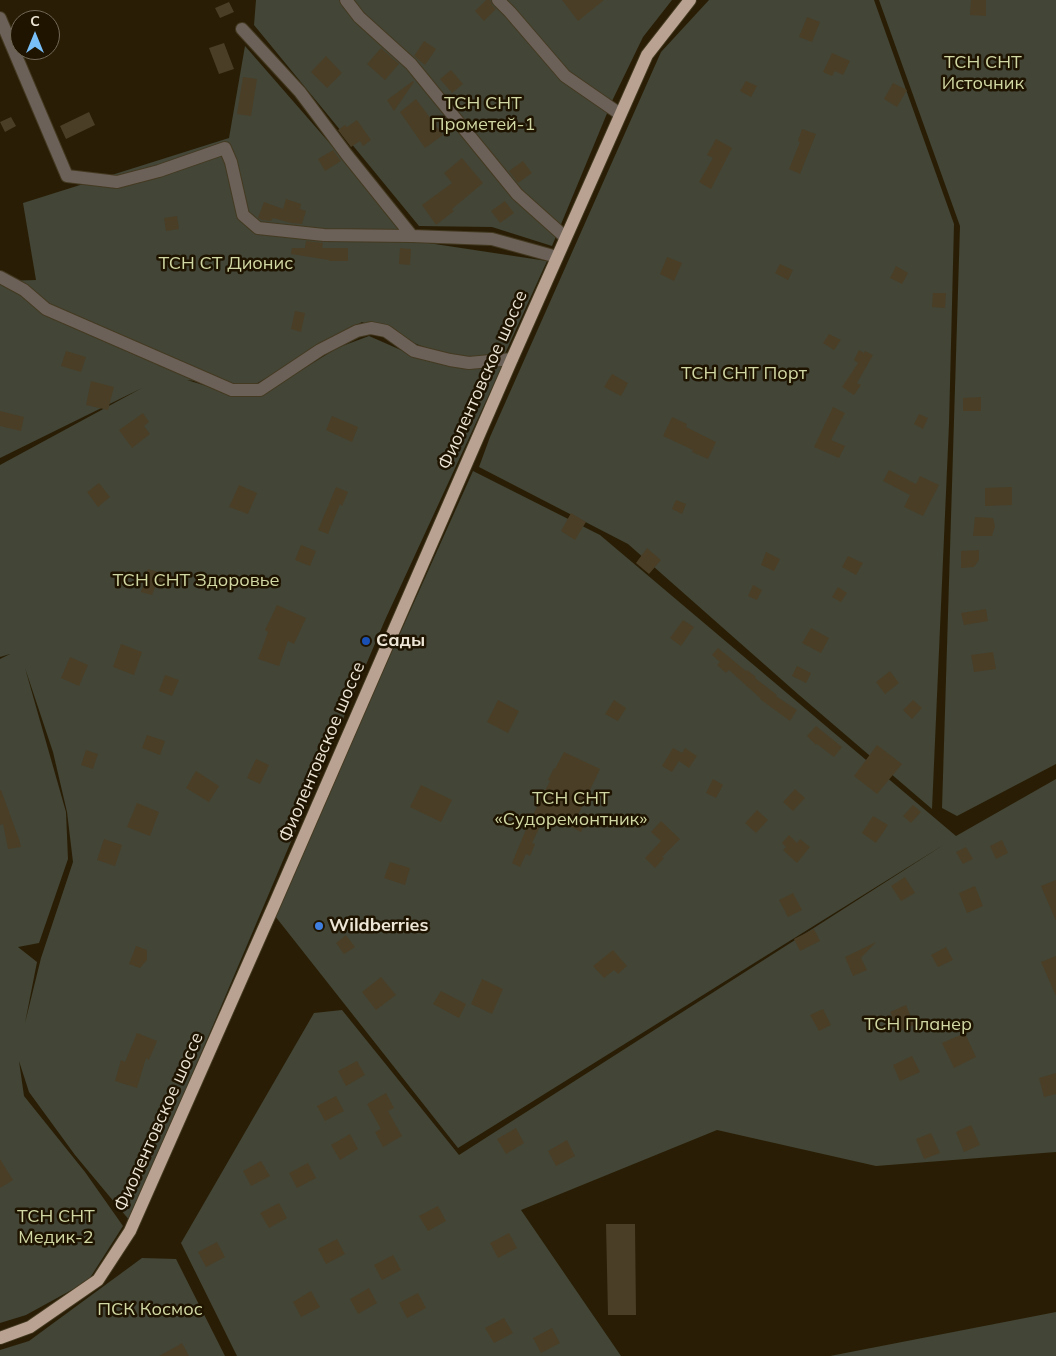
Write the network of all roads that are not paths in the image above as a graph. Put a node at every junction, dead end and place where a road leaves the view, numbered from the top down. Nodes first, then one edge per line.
1 (346, 0) edge
2 (498, 0) edge
3 (690, 0) edge
4 (0, 18) edge
5 (242, 29) dead end
6 (620, 114) junction
7 (412, 236) junction
8 (565, 237) junction
9 (557, 257) junction
10 (0, 277) edge
11 (512, 359) junction
12 (0, 1338) edge

1 - 8 street
2 - 6 street
3 - 6 main road, Фиолентовское шоссе
4 - 7 street
5 - 7 street
6 - 8 main road, Фиолентовское шоссе
7 - 9 street
8 - 9 main road, Фиолентовское шоссе
9 - 11 main road, Фиолентовское шоссе
10 - 11 street
11 - 12 main road, Фиолентовское шоссе

